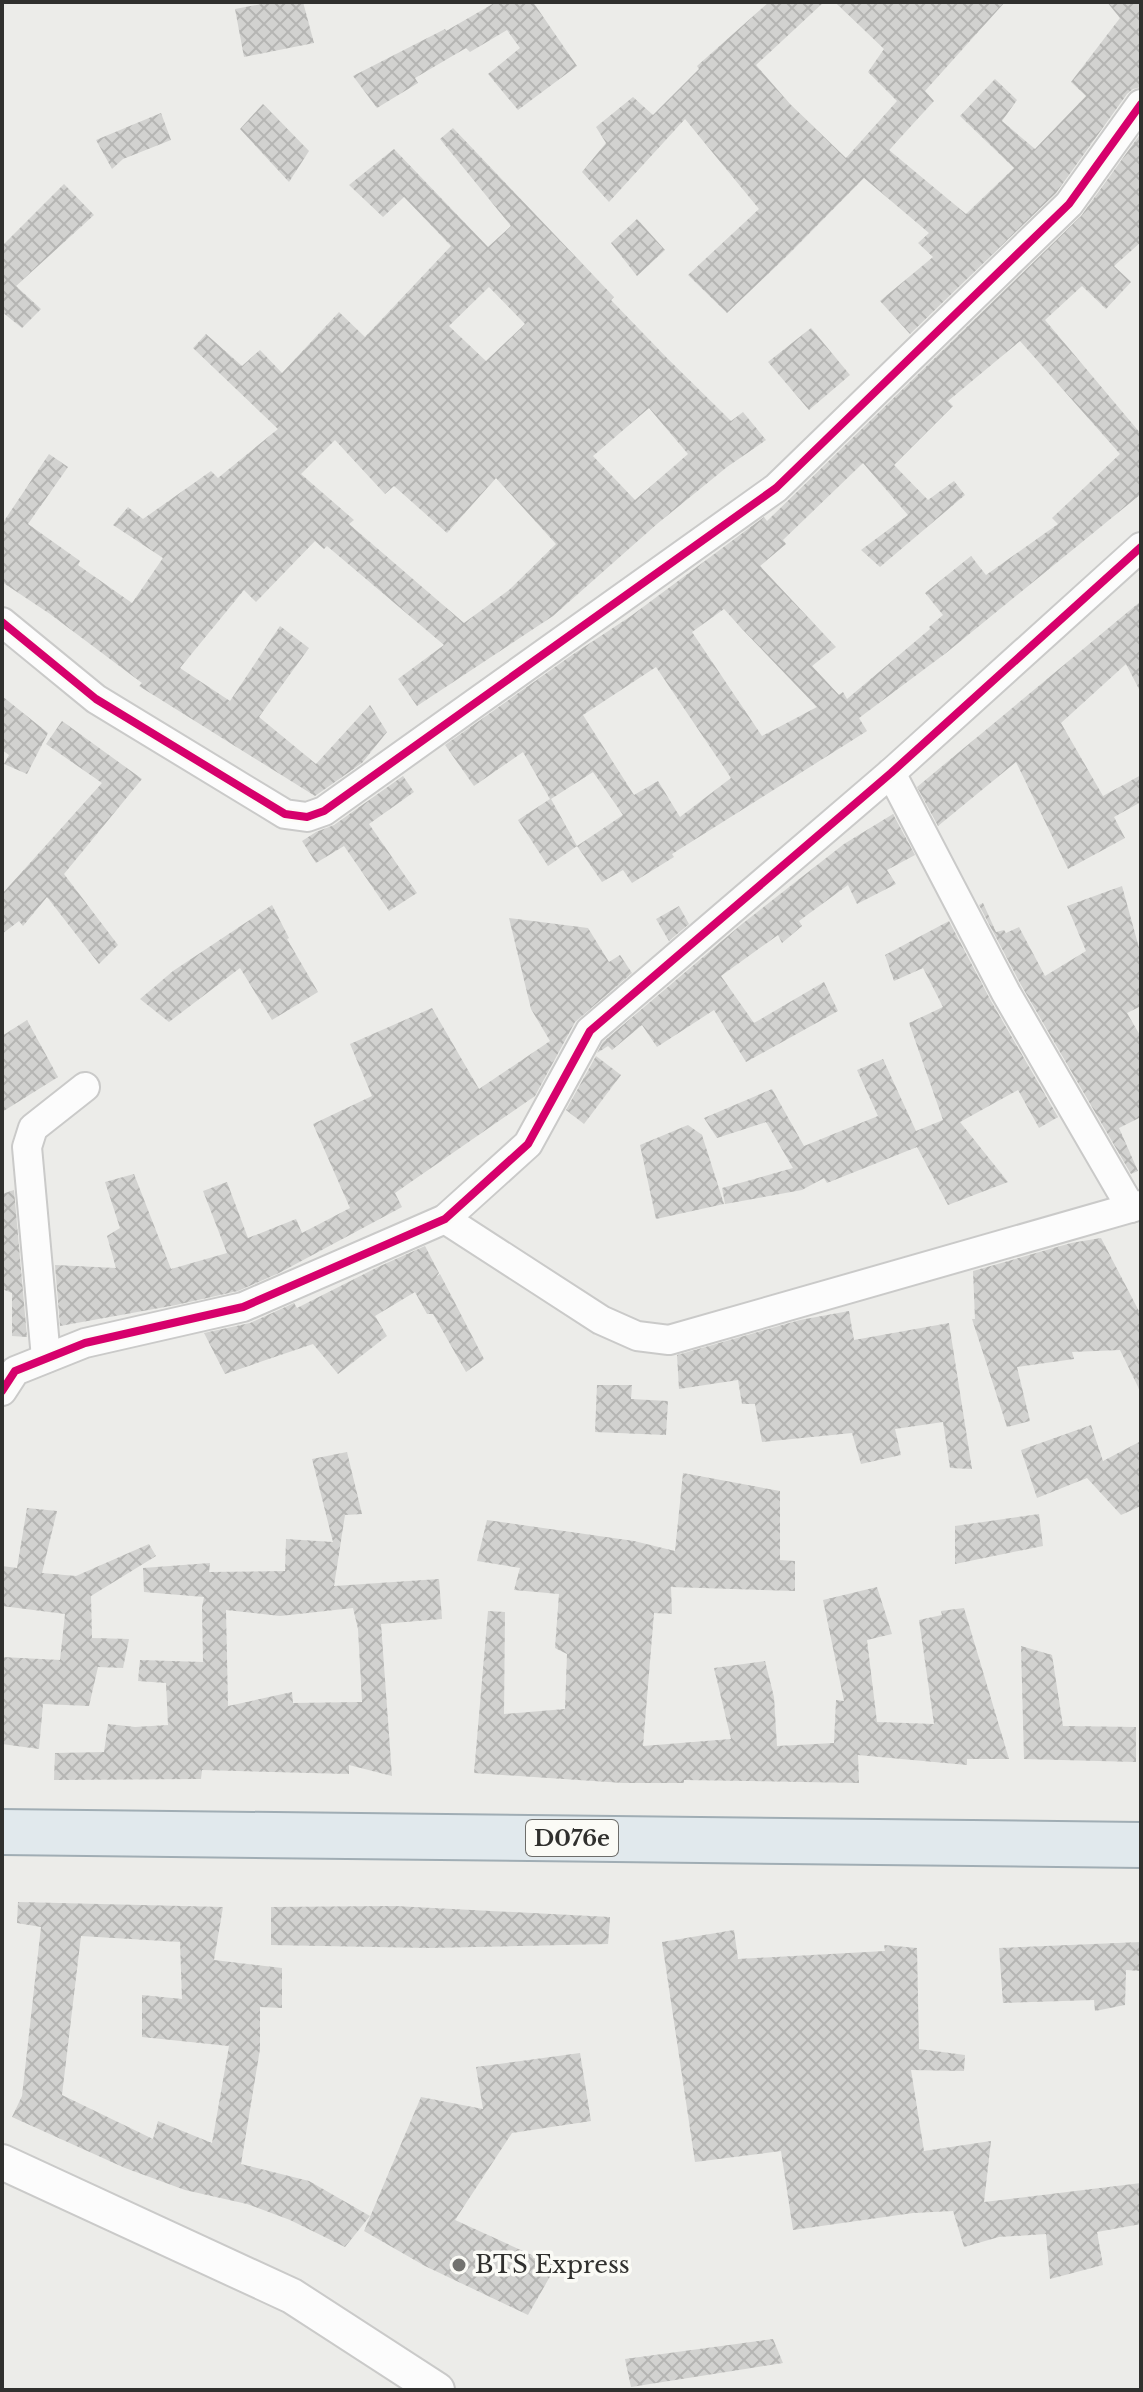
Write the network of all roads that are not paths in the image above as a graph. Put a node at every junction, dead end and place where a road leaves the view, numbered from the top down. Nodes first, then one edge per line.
1 (1141, 104) edge
2 (1141, 547) edge
3 (7, 634) edge
4 (891, 773) junction
5 (85, 1087) dead end
6 (1136, 1206) edge
7 (445, 1219) junction
8 (46, 1358) junction
9 (2, 1391) edge
10 (2, 1832) edge
11 (1141, 1845) edge
12 (2, 2162) edge
13 (437, 2390) edge

1 - 3 street
2 - 4 street
4 - 6 street
4 - 7 street
5 - 8 street
6 - 7 street
7 - 8 street
8 - 9 street
10 - 11 main road, D076e
12 - 13 street

